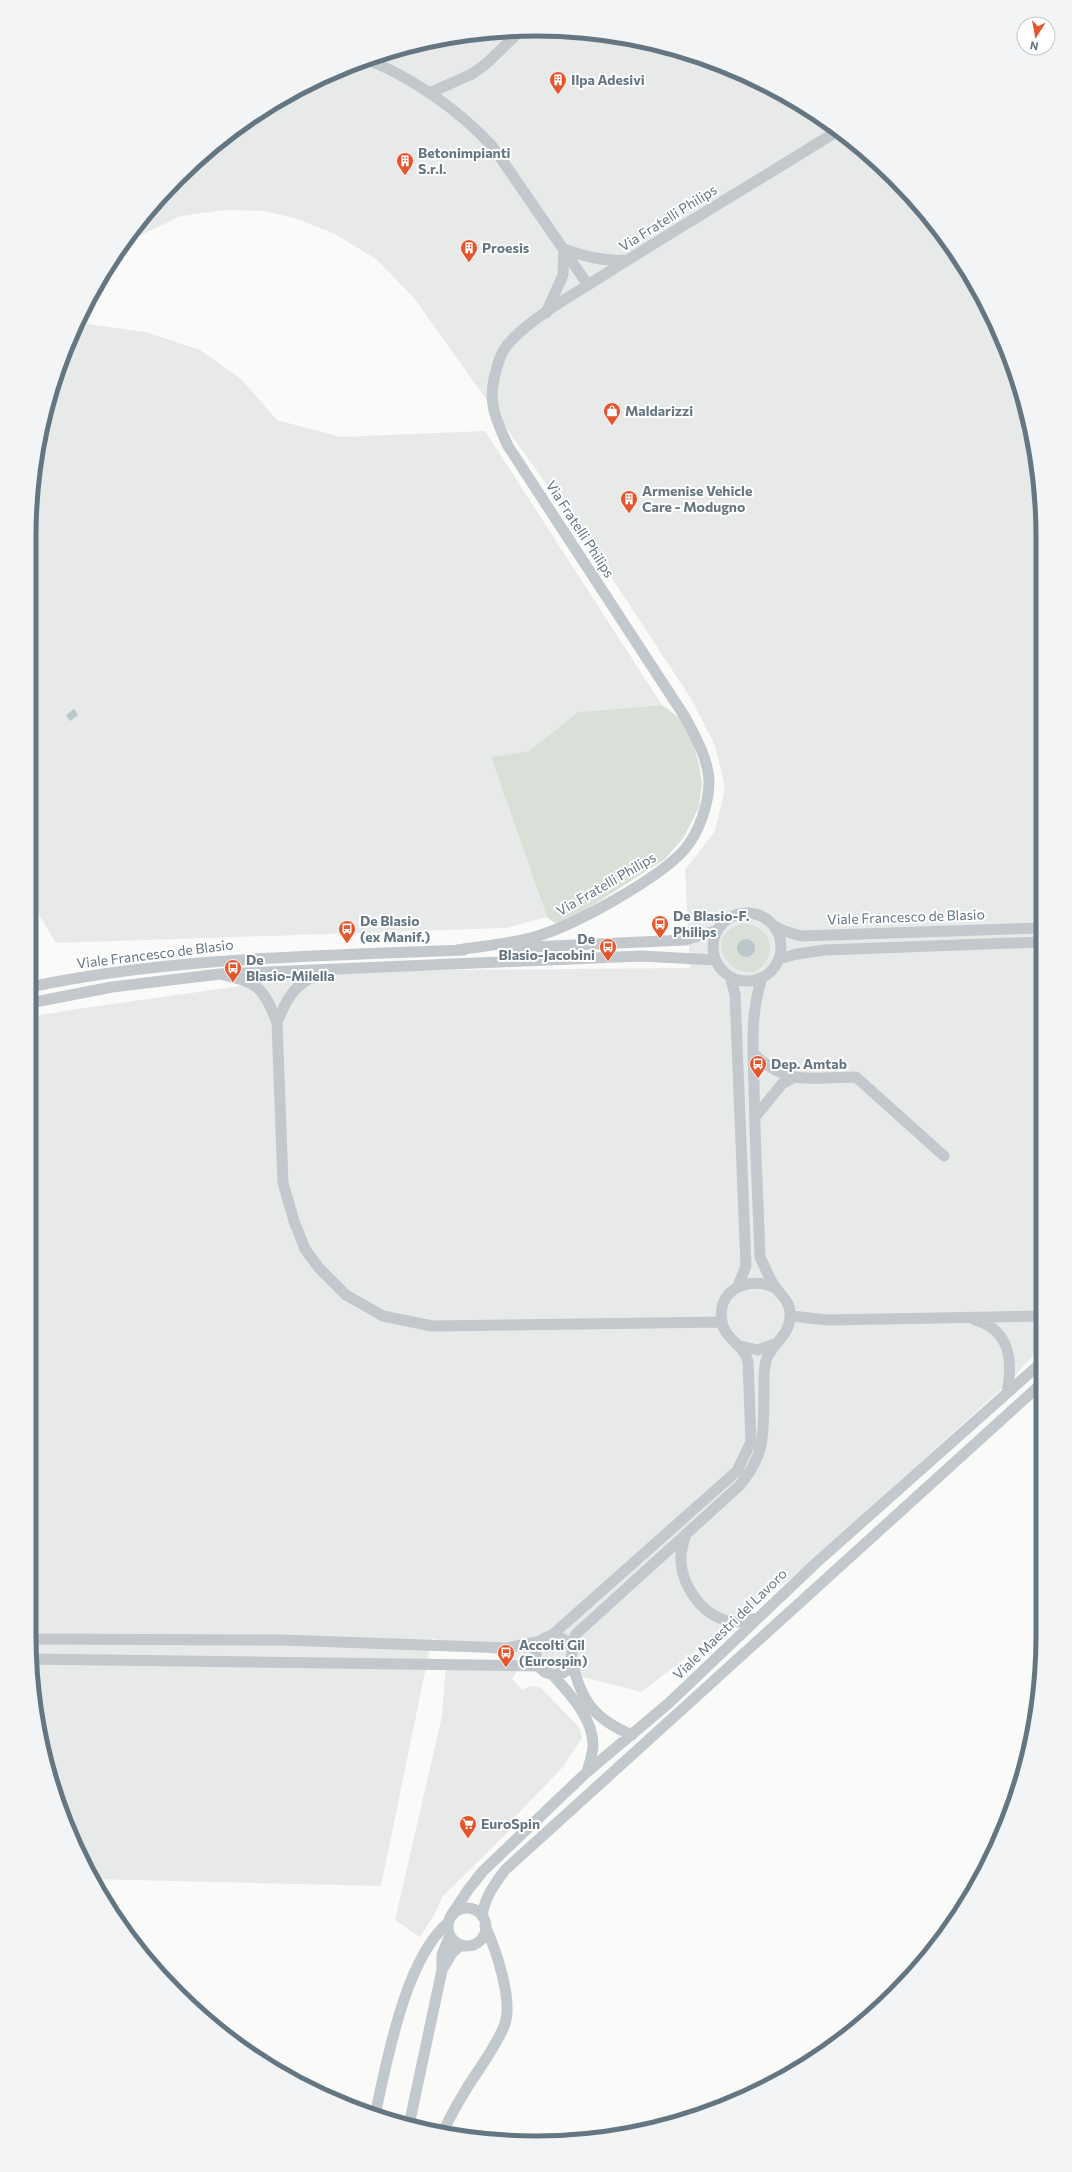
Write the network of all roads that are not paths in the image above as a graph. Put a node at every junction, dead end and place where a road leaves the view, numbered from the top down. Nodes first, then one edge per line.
1 (514, 37) edge
2 (375, 63) edge
3 (429, 93) junction
4 (833, 134) edge
5 (564, 249) junction
6 (628, 260) junction
7 (588, 285) junction
8 (546, 314) junction
9 (774, 926) junction
10 (1036, 928) edge
11 (715, 931) junction
12 (1036, 942) edge
13 (457, 950) junction
14 (779, 959) junction
15 (714, 960) junction
16 (327, 968) junction
17 (220, 974) junction
18 (730, 977) junction
19 (762, 978) junction
20 (36, 987) edge
21 (36, 1002) edge
22 (277, 1023) junction
23 (753, 1052) junction
24 (792, 1078) junction
25 (754, 1117) junction
26 (944, 1156) dead end
27 (738, 1286) junction
28 (776, 1288) junction
29 (790, 1316) junction
30 (1036, 1316) edge
31 (966, 1318) junction
32 (722, 1322) junction
33 (775, 1344) junction
34 (740, 1346) junction
35 (1036, 1367) edge
36 (1036, 1389) edge
37 (1007, 1393) junction
38 (685, 1536) junction
39 (758, 1618) junction
40 (551, 1636) junction
41 (36, 1639) edge
42 (540, 1641) junction
43 (572, 1649) junction
44 (37, 1659) edge
45 (572, 1661) junction
46 (538, 1666) junction
47 (552, 1674) junction
48 (632, 1735) junction
49 (587, 1772) junction
50 (449, 1920) junction
51 (484, 1921) junction
52 (450, 1935) junction
53 (461, 1945) junction
54 (442, 1970) junction
55 (376, 2109) edge
56 (410, 2120) edge
57 (446, 2127) edge

1 - 3 street
2 - 3 street
3 - 5 street
4 - 6 street, Via Fratelli Philips
5 - 6 street
5 - 7 street
5 - 8 street
6 - 7 street, Via Fratelli Philips
7 - 8 street, Via Fratelli Philips
8 - 13 street, Via Fratelli Philips
9 - 10 street, Viale Francesco de Blasio
9 - 11 street
9 - 14 street
11 - 13 street, Viale Francesco de Blasio
11 - 15 street
12 - 14 street
13 - 20 street, Viale Francesco de Blasio
14 - 19 street
15 - 16 street, Viale Francesco de Blasio
15 - 18 street
16 - 17 street, Viale Francesco de Blasio
16 - 22 street
17 - 21 street, Viale Francesco de Blasio
17 - 22 street
18 - 19 street
18 - 27 street
19 - 23 street
22 - 32 street
23 - 24 street
23 - 25 street
24 - 25 street
24 - 26 street
25 - 28 street
27 - 28 street
27 - 32 street
28 - 29 street
29 - 31 street
29 - 33 street
30 - 31 street
31 - 37 street
32 - 34 street
33 - 34 street
33 - 38 street
34 - 40 street
35 - 37 street, Viale Maestri del Lavoro
36 - 51 street, Viale Maestri del Lavoro
37 - 39 street, Viale Maestri del Lavoro
38 - 39 street
38 - 43 street
39 - 48 street, Viale Maestri del Lavoro
40 - 42 street
40 - 43 street
41 - 42 street
42 - 46 street
43 - 45 street
44 - 46 street
45 - 47 street
45 - 48 street
46 - 47 street
47 - 49 street
48 - 49 street, Viale Maestri del Lavoro
49 - 50 street, Viale Maestri del Lavoro
50 - 51 street
50 - 52 street
50 - 55 street
51 - 53 street
51 - 57 street
52 - 53 street
52 - 54 street
53 - 54 street
54 - 56 street

